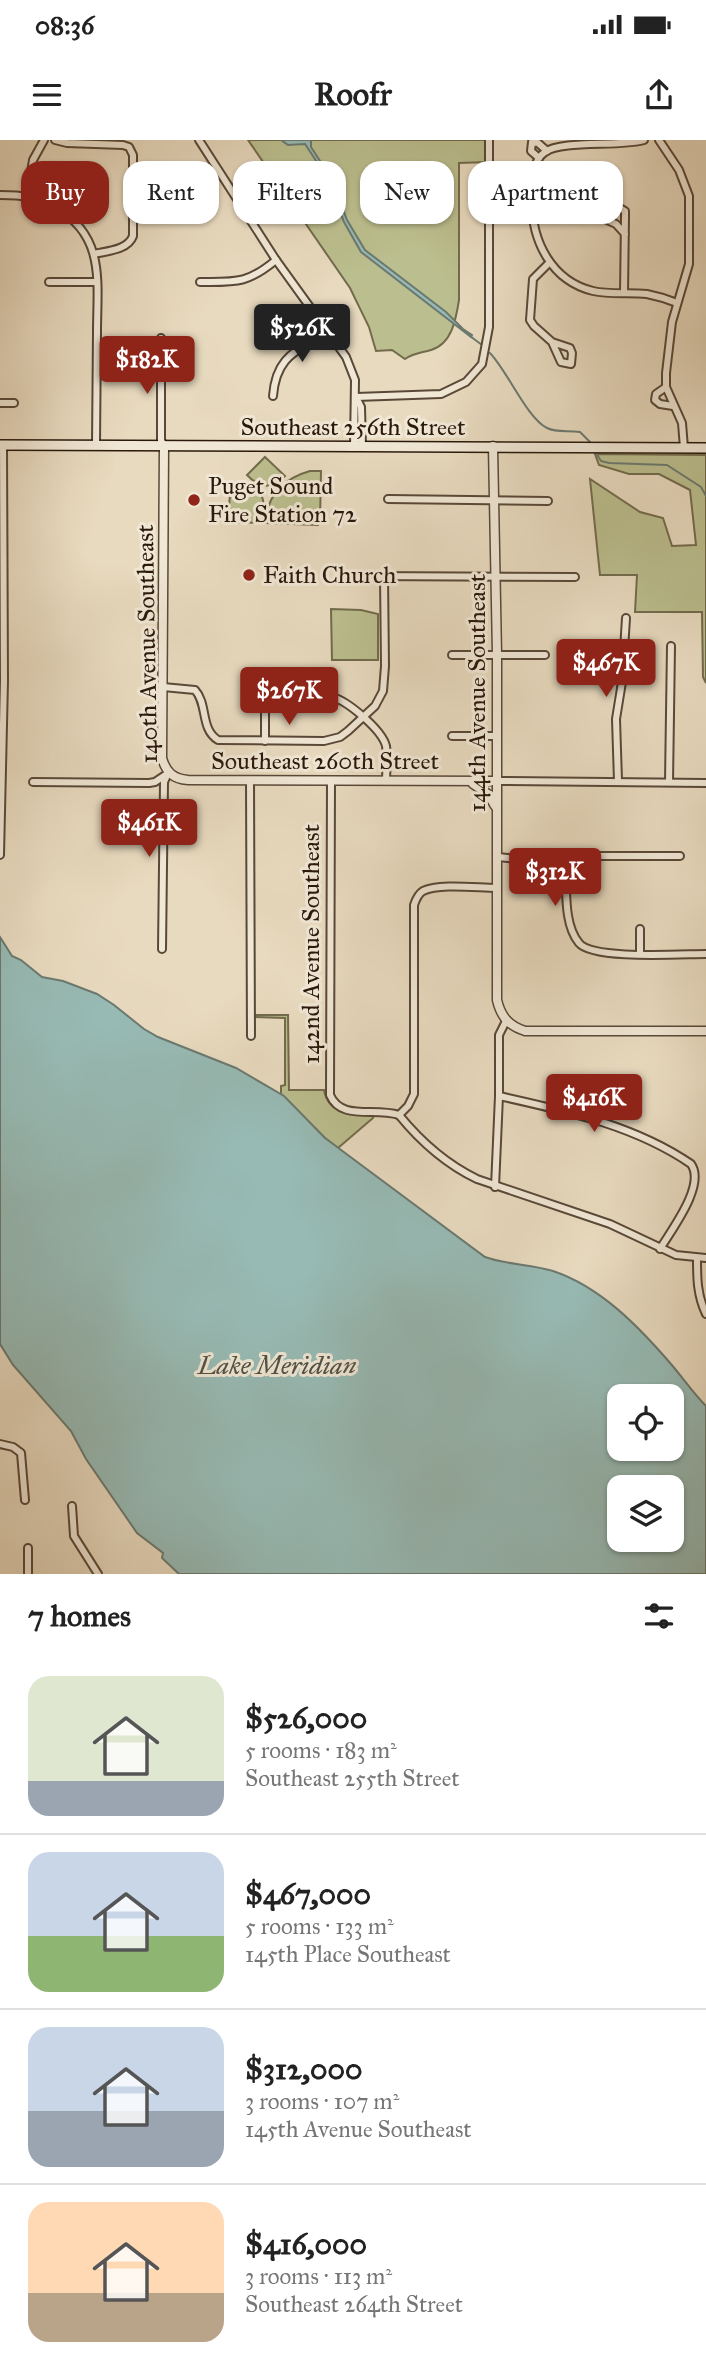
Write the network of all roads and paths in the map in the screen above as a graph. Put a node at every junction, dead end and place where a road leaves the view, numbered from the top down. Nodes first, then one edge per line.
1 (44, 140) edge
2 (55, 140) edge
3 (199, 140) edge
4 (489, 140) edge
5 (644, 140) edge
6 (659, 140) edge
7 (546, 152) junction
8 (539, 158) junction
9 (33, 161) edge
10 (0, 195) edge
11 (21, 195) edge
12 (78, 224) edge
13 (625, 234) junction
14 (94, 254) junction
15 (276, 260) junction
16 (549, 263) junction
17 (49, 282) dead end
18 (97, 282) junction
19 (200, 282) dead end
20 (624, 293) junction
21 (677, 303) junction
22 (327, 331) junction
23 (161, 338) dead end
24 (552, 342) dead end
25 (666, 387) junction
26 (273, 396) dead end
27 (356, 397) junction
28 (0, 403) edge
29 (15, 403) dead end
30 (673, 405) junction
31 (96, 444) junction
32 (1, 445) edge
33 (164, 446) junction
34 (358, 446) junction
35 (493, 446) junction
36 (684, 448) junction
37 (706, 448) edge
38 (2, 491) edge
39 (388, 499) dead end
40 (495, 500) junction
41 (548, 501) dead end
42 (2, 567) edge
43 (363, 576) dead end
44 (384, 576) junction
45 (496, 577) junction
46 (575, 577) dead end
47 (626, 618) dead end
48 (2, 637) edge
49 (671, 646) dead end
50 (452, 655) dead end
51 (497, 655) junction
52 (545, 655) dead end
53 (2, 682) edge
54 (163, 687) junction
55 (332, 697) dead end
56 (265, 698) dead end
57 (362, 718) junction
58 (452, 736) dead end
59 (497, 736) junction
60 (265, 741) junction
61 (168, 773) junction
62 (250, 780) junction
63 (331, 781) junction
64 (386, 781) junction
65 (464, 781) junction
66 (498, 781) junction
67 (618, 781) junction
68 (33, 782) dead end
69 (669, 782) junction
70 (706, 783) edge
71 (498, 815) junction
72 (0, 855) edge
73 (680, 856) dead end
74 (498, 857) junction
75 (565, 864) junction
76 (496, 888) junction
77 (640, 929) dead end
78 (162, 949) dead end
79 (640, 954) junction
80 (706, 954) edge
81 (506, 1021) junction
82 (706, 1031) edge
83 (251, 1036) dead end
84 (499, 1096) junction
85 (399, 1115) junction
86 (495, 1187) junction
87 (660, 1249) junction
88 (697, 1258) junction
89 (706, 1258) edge
90 (706, 1314) edge
91 (0, 1444) edge
92 (25, 1500) dead end
93 (72, 1506) dead end
94 (28, 1548) dead end
95 (28, 1574) edge
96 (99, 1574) edge

1 - 9 street
2 - 14 street
3 - 15 street
4 - 27 street
5 - 7 street
6 - 21 street
7 - 8 street
7 - 8 street
8 - 16 street
10 - 11 street
12 - 14 street
13 - 13 street
13 - 20 street
14 - 18 street
15 - 19 street
15 - 22 street
16 - 20 street
16 - 24 street
17 - 18 street
18 - 31 street
20 - 21 street
21 - 25 street
22 - 26 street
22 - 27 street
23 - 33 street, 140th Avenue Southeast
25 - 30 street
25 - 30 street
27 - 34 street
28 - 29 street
30 - 36 street
31 - 32 main road, Southeast 256th Street
31 - 33 main road, Southeast 256th Street
32 - 38 street
33 - 34 main road, Southeast 256th Street
33 - 54 street, 140th Avenue Southeast
34 - 35 main road, Southeast 256th Street
35 - 36 main road, Southeast 256th Street
35 - 40 street, 144th Avenue Southeast
36 - 37 main road, Southeast 256th Street
38 - 42 street
39 - 40 street
40 - 41 street
40 - 45 street, 144th Avenue Southeast
42 - 48 street
43 - 44 street
44 - 45 street
44 - 57 street
45 - 46 street
45 - 51 street, 144th Avenue Southeast
47 - 67 street
48 - 53 street
49 - 69 street
50 - 51 street
51 - 52 street
51 - 59 street, 144th Avenue Southeast
53 - 72 street
54 - 60 street
54 - 61 street, 140th Avenue Southeast
55 - 57 street
56 - 60 street
57 - 60 street
57 - 64 street
58 - 59 street
59 - 66 street, 144th Avenue Southeast
61 - 62 street, Southeast 260th Street
61 - 68 street, Southeast 260th Street
61 - 78 street, 140th Avenue Southeast
62 - 63 street, Southeast 260th Street
62 - 83 street
63 - 64 street, Southeast 260th Street
63 - 85 street, 142nd Avenue Southeast
64 - 65 street, Southeast 260th Street
65 - 66 street, Southeast 260th Street
65 - 71 street
66 - 67 street, Southeast 260th Street
66 - 71 street, 144th Avenue Southeast
67 - 69 street, Southeast 260th Street
69 - 70 street, Southeast 260th Street
71 - 74 street, 144th Avenue Southeast
73 - 75 street
74 - 75 street
74 - 76 street, 144th Avenue Southeast
75 - 79 street
76 - 81 street, 144th Avenue Southeast
76 - 85 street
77 - 79 street
79 - 80 street
81 - 82 street
81 - 84 street, 144th Avenue Southeast
84 - 86 street, 144th Avenue Southeast
84 - 87 street
85 - 86 street
86 - 87 street
87 - 88 street
88 - 89 street
88 - 90 street
91 - 92 street
93 - 96 street
94 - 95 street

